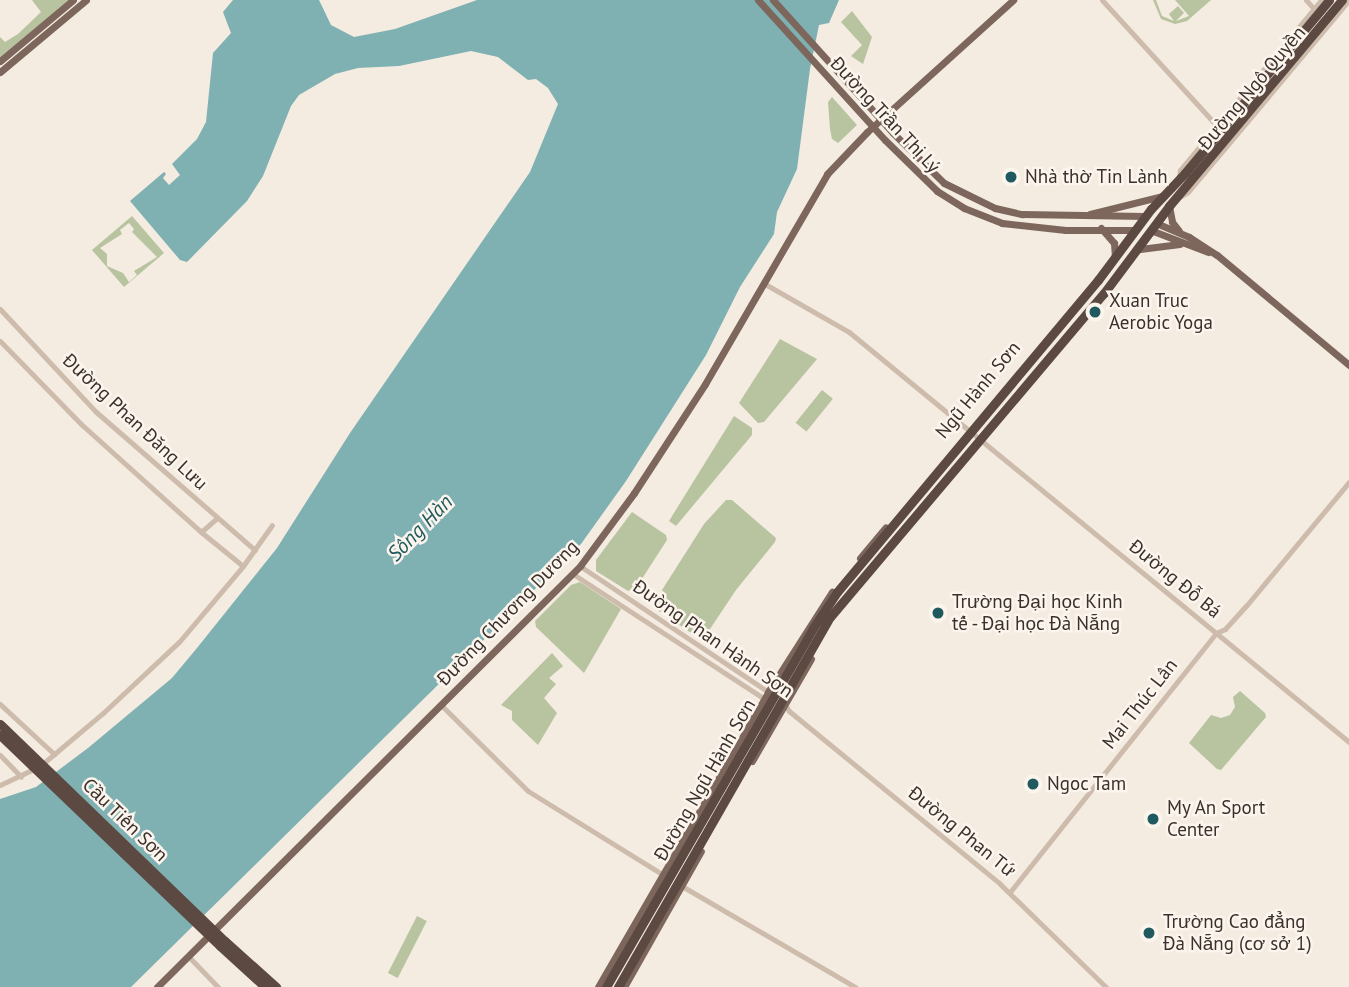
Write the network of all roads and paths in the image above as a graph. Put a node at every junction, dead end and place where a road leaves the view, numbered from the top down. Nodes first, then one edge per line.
1 (74, 0) edge
2 (86, 0) edge
3 (758, 0) edge
4 (773, 0) edge
5 (1013, 0) edge
6 (1102, 0) edge
7 (1306, 0) edge
8 (1321, 0) edge
9 (1329, 0) edge
10 (1342, 0) edge
11 (1349, 0) edge
12 (59, 17) junction
13 (1321, 17) junction
14 (3, 62) edge
15 (0, 72) edge
16 (1219, 128) junction
17 (1162, 196) junction
18 (1170, 206) junction
19 (1079, 216) junction
20 (1144, 216) junction
21 (1155, 227) junction
22 (1101, 228) junction
23 (1135, 230) junction
24 (1182, 234) junction
25 (1183, 244) junction
26 (1140, 249) junction
27 (1217, 255) junction
28 (1115, 257) junction
29 (765, 284) junction
30 (0, 309) edge
31 (0, 341) edge
32 (1349, 365) edge
33 (969, 431) junction
34 (978, 442) junction
35 (1349, 482) edge
36 (217, 518) junction
37 (272, 525) dead end
38 (201, 532) junction
39 (883, 533) junction
40 (255, 550) junction
41 (243, 566) junction
42 (580, 566) junction
43 (573, 573) junction
44 (837, 592) joint
45 (1216, 633) junction
46 (777, 702) junction
47 (0, 704) edge
48 (441, 705) junction
49 (0, 724) edge
50 (0, 735) edge
51 (1349, 742) edge
52 (757, 753) joint
53 (54, 754) junction
54 (0, 755) edge
55 (22, 777) junction
56 (0, 785) edge
57 (668, 865) joint
58 (672, 880) junction
59 (1010, 892) junction
60 (222, 944) junction
61 (189, 957) junction
62 (157, 987) edge
63 (218, 987) edge
64 (265, 987) edge
65 (275, 987) edge
66 (598, 987) edge
67 (606, 987) edge
68 (618, 987) edge
69 (624, 987) edge
70 (855, 987) edge
71 (1106, 987) edge

1 - 12 main road
2 - 12 main road
3 - 22 main road, Đường Trần Thị Lý, bridge
4 - 19 main road, Đường Trần Thị Lý, bridge
5 - 29 main road, Đường Chương Dương
6 - 16 street
7 - 13 street
8 - 13 street, Đường Ngô Quyền
9 - 13 highway, Đường Ngô Quyền
10 - 13 highway, Đường Ngô Quyền
11 - 13 street, Đường Ngô Quyền
12 - 14 main road
13 - 16 highway, Đường Ngô Quyền
13 - 18 highway, Đường Ngô Quyền
14 - 15 main road
16 - 17 highway, Đường Ngô Quyền
17 - 19 main road
17 - 20 highway, Đường Ngô Quyền
18 - 21 highway, Đường Ngô Quyền
18 - 24 main road
19 - 20 main road, Đường Trần Thị Lý
20 - 21 highway
20 - 23 highway, Đường Ngô Quyền
21 - 23 highway
21 - 24 main road
21 - 25 main road
21 - 26 highway
22 - 23 main road, Đường Trần Thị Lý
22 - 28 main road
23 - 28 highway
24 - 27 main road
25 - 26 main road
25 - 27 main road
26 - 34 highway
27 - 32 main road
28 - 33 highway, Ngũ Hành Sơn
29 - 33 street, Đường Đỗ Bá
29 - 42 main road, Đường Chương Dương
30 - 36 street, Đường Phan Đăng Lưu
31 - 38 street, Đường Phan Đăng Lưu
33 - 34 street, Đường Đỗ Bá
33 - 39 highway, Ngũ Hành Sơn
34 - 45 street, Đường Đỗ Bá
34 - 46 highway, Ngũ Hành Sơn
35 - 45 street, Mai Thúc Lân
36 - 38 street
36 - 40 street, Đường Phan Đăng Lưu
37 - 40 street
38 - 41 street, Đường Phan Đăng Lưu
39 - 44 highway, Ngũ Hành Sơn
39 - 46 main road, Ngũ Hành Sơn
40 - 41 street
41 - 53 street
42 - 43 main road, Đường Chương Dương
42 - 46 street, Đường Phan Hành Sơn
43 - 46 street, Đường Phan Hành Sơn
43 - 48 main road, Đường Chương Dương
44 - 46 highway, Đường Ngũ Hành Sơn
45 - 51 street, Đường Đỗ Bá
45 - 59 street, Mai Thúc Lân
46 - 52 main road, Ngũ Hành Sơn
46 - 57 main road, Ngũ Hành Sơn
46 - 58 highway, Đường Ngũ Hành Sơn
46 - 59 street, Đường Phan Tứ
47 - 53 street
48 - 58 street
48 - 61 main road, Đường Chương Dương
49 - 60 highway, Cầu Tiên Sơn, bridge
50 - 60 highway, Cầu Tiên Sơn, bridge
52 - 58 main road, Đường Ngũ Hành Sơn
53 - 55 street
54 - 55 street
55 - 56 street
57 - 58 main road, Đường Ngũ Hành Sơn
58 - 66 main road, Đường Ngũ Hành Sơn
58 - 67 highway, Đường Ngũ Hành Sơn
58 - 68 highway, Đường Ngũ Hành Sơn
58 - 69 main road, Đường Ngũ Hành Sơn
58 - 70 street
59 - 71 street, Đường Phan Tứ
60 - 64 highway
60 - 65 highway
61 - 62 main road, Đường Chương Dương
61 - 63 street

